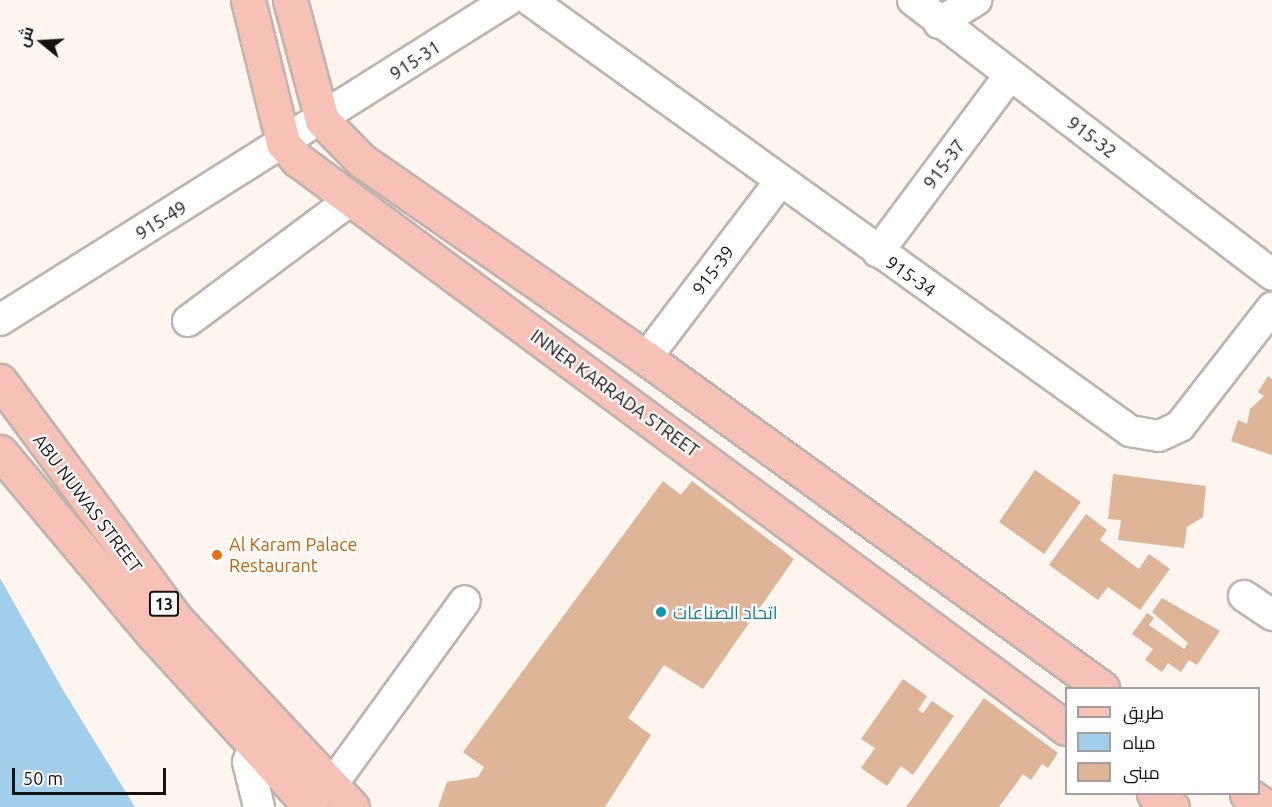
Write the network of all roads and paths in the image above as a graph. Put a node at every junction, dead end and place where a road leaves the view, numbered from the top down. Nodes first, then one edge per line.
1 (248, 0) edge
2 (290, 0) edge
3 (508, 0) edge
4 (530, 0) edge
5 (913, 0) edge
6 (976, 0) edge
7 (939, 23) junction
8 (1010, 75) junction
9 (322, 120) junction
10 (283, 143) junction
11 (779, 183) junction
12 (349, 201) junction
13 (878, 252) junction
14 (1272, 274) edge
15 (1272, 308) edge
16 (0, 320) edge
17 (188, 321) dead end
18 (646, 358) junction
19 (0, 381) edge
20 (0, 452) edge
21 (1244, 596) dead end
22 (465, 601) dead end
23 (1272, 615) edge
24 (1101, 687) edge
25 (1065, 727) edge
26 (254, 746) junction
27 (1155, 795) edge
28 (1248, 795) edge
29 (331, 800) edge
30 (260, 807) edge
31 (1172, 807) edge
32 (1266, 807) edge

1 - 10 main road
2 - 9 main road
3 - 9 street, 915-31
4 - 11 street, 915-34
5 - 7 street, 915-32
6 - 7 street
7 - 8 street, 915-32
8 - 13 street, 915-37
8 - 14 street, 915-32
9 - 10 street, 915-49
9 - 18 main road
10 - 12 main road, INNER KARRADA STREET
10 - 16 street, 915-49
11 - 13 street, 915-34
11 - 18 street, 915-39
12 - 17 street
12 - 25 main road, INNER KARRADA STREET
13 - 15 street, 915-34
18 - 24 main road
19 - 29 main road, ABU NUWAS STREET / 13
20 - 26 main road, ABU NUWAS STREET / 13
21 - 23 street
22 - 29 street
26 - 29 main road, ABU NUWAS STREET / 13
26 - 30 street
27 - 31 main road
28 - 32 main road

